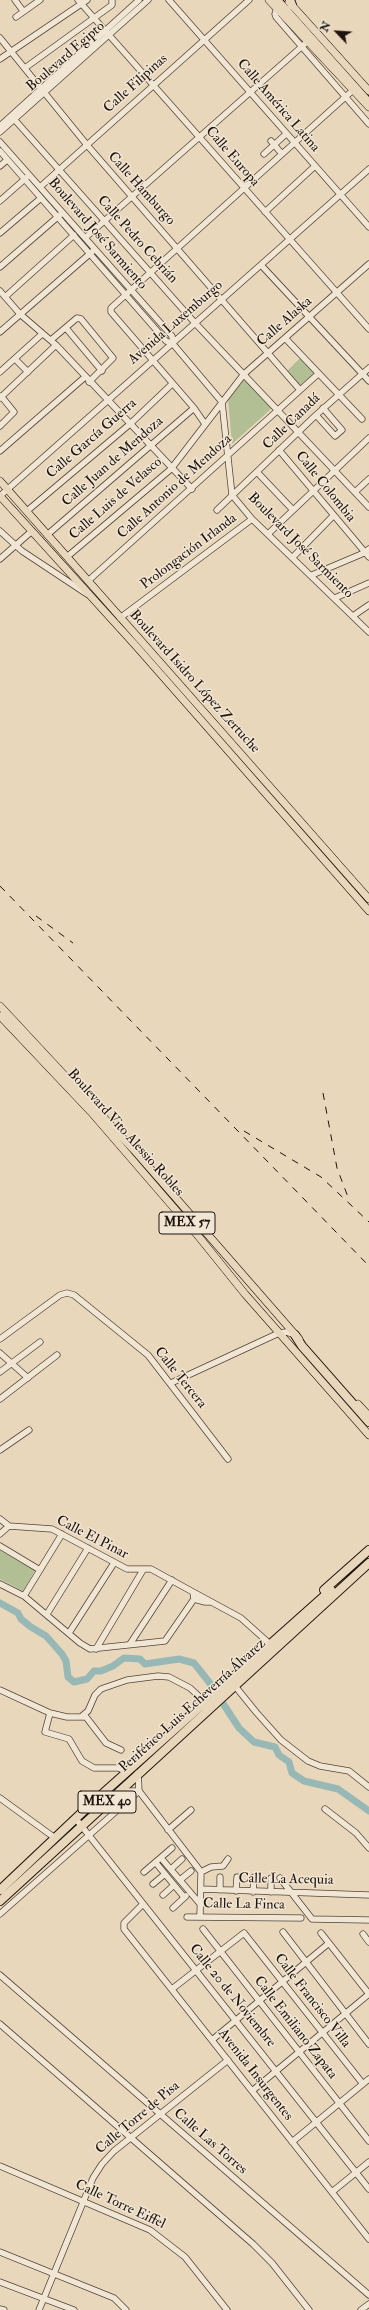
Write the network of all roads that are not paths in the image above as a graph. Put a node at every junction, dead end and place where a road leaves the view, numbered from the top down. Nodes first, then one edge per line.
1 (15, 0) edge
2 (40, 0) edge
3 (87, 0) edge
4 (112, 0) edge
5 (139, 0) edge
6 (148, 0) edge
7 (169, 0) edge
8 (249, 0) edge
9 (269, 0) edge
10 (282, 0) edge
11 (79, 2) edge
12 (277, 4) edge
13 (291, 4) edge
14 (23, 11) junction
15 (16, 17) dead end
16 (93, 18) junction
17 (106, 33) junction
18 (0, 38) edge
19 (204, 40) junction
20 (304, 44) junction
21 (12, 51) junction
22 (0, 59) edge
23 (25, 68) junction
24 (152, 85) junction
25 (42, 90) junction
26 (352, 91) junction
27 (369, 91) edge
28 (250, 94) junction
29 (345, 98) junction
30 (369, 103) edge
31 (369, 108) edge
32 (14, 119) junction
33 (369, 124) edge
34 (0, 126) edge
35 (0, 132) edge
36 (286, 134) junction
37 (198, 137) junction
38 (0, 142) edge
39 (273, 143) junction
40 (294, 143) junction
41 (87, 145) junction
42 (0, 151) edge
43 (264, 154) dead end
44 (282, 154) junction
45 (7, 160) junction
46 (0, 166) edge
47 (315, 166) junction
48 (369, 169) edge
49 (59, 170) junction
50 (29, 175) junction
51 (24, 179) junction
52 (40, 187) junction
53 (243, 189) junction
54 (340, 194) junction
55 (132, 197) junction
56 (41, 198) junction
57 (0, 200) edge
58 (265, 212) junction
59 (60, 214) junction
60 (105, 222) junction
61 (369, 227) edge
62 (0, 233) edge
63 (74, 235) junction
64 (85, 238) junction
65 (290, 239) junction
66 (178, 248) junction
67 (93, 252) junction
68 (369, 264) edge
69 (261, 265) junction
70 (0, 267) edge
71 (150, 273) junction
72 (0, 291) edge
73 (128, 292) junction
74 (337, 292) junction
75 (5, 297) junction
76 (221, 300) junction
77 (20, 314) junction
78 (308, 318) junction
79 (195, 323) junction
80 (66, 328) junction
81 (369, 329) edge
82 (0, 332) edge
83 (42, 334) junction
84 (285, 338) junction
85 (51, 340) junction
86 (173, 344) junction
87 (56, 346) junction
88 (267, 353) junction
89 (15, 359) junction
90 (153, 360) junction
91 (369, 368) edge
92 (102, 371) junction
93 (0, 372) edge
94 (28, 372) junction
95 (244, 374) junction
96 (318, 374) junction
97 (362, 374) junction
98 (85, 377) junction
99 (369, 381) edge
100 (89, 382) junction
101 (172, 384) junction
102 (300, 390) junction
103 (338, 395) junction
104 (1, 397) edge
105 (107, 400) junction
106 (222, 402) junction
107 (194, 408) junction
108 (323, 408) junction
109 (277, 410) junction
110 (316, 415) junction
111 (362, 419) dead end
112 (130, 424) junction
113 (204, 424) junction
114 (0, 426) edge
115 (298, 432) junction
116 (369, 438) edge
117 (150, 446) junction
118 (279, 450) junction
119 (0, 451) edge
120 (228, 456) junction
121 (171, 469) junction
122 (334, 470) junction
123 (257, 472) junction
124 (369, 479) edge
125 (0, 481) edge
126 (7, 489) junction
127 (192, 489) junction
128 (313, 490) junction
129 (355, 492) junction
130 (232, 495) junction
131 (0, 496) edge
132 (369, 507) edge
133 (217, 510) dead end
134 (292, 510) junction
135 (27, 511) junction
136 (333, 516) junction
137 (252, 519) junction
138 (0, 530) edge
139 (32, 531) junction
140 (48, 534) junction
141 (268, 534) junction
142 (15, 545) junction
143 (367, 551) edge
144 (68, 556) junction
145 (293, 557) junction
146 (369, 557) edge
147 (0, 559) edge
148 (312, 575) junction
149 (88, 581) junction
150 (369, 583) edge
151 (335, 598) junction
152 (93, 599) junction
153 (369, 605) edge
154 (353, 616) junction
155 (120, 618) junction
156 (369, 632) edge
157 (166, 675) junction
158 (254, 775) junction
159 (369, 899) edge
160 (369, 911) edge
161 (1, 1012) edge
162 (165, 1191) junction
163 (278, 1333) junction
164 (295, 1335) junction
165 (0, 1339) edge
166 (40, 1342) dead end
167 (302, 1346) junction
168 (0, 1353) edge
169 (57, 1355) dead end
170 (12, 1363) junction
171 (0, 1372) edge
172 (28, 1378) junction
173 (172, 1384) junction
174 (0, 1399) edge
175 (369, 1416) edge
176 (369, 1422) edge
177 (369, 1429) edge
178 (29, 1430) dead end
179 (369, 1435) edge
180 (0, 1450) edge
181 (228, 1459) dead end
182 (0, 1519) edge
183 (9, 1526) junction
184 (0, 1534) edge
185 (62, 1534) junction
186 (0, 1546) edge
187 (88, 1548) junction
188 (369, 1550) edge
189 (369, 1556) edge
190 (114, 1563) junction
191 (369, 1563) edge
192 (369, 1569) edge
193 (40, 1570) junction
194 (143, 1570) junction
195 (172, 1580) junction
196 (344, 1581) junction
197 (0, 1584) edge
198 (24, 1596) junction
199 (194, 1596) junction
200 (326, 1602) junction
201 (312, 1607) junction
202 (48, 1614) junction
203 (68, 1633) junction
204 (130, 1644) junction
205 (270, 1644) junction
206 (96, 1649) junction
207 (230, 1688) junction
208 (0, 1690) edge
209 (210, 1701) junction
210 (50, 1713) junction
211 (82, 1716) junction
212 (121, 1750) dead end
213 (127, 1772) junction
214 (138, 1773) junction
215 (369, 1787) edge
216 (119, 1791) junction
217 (139, 1791) junction
218 (0, 1798) edge
219 (325, 1809) dead end
220 (191, 1810) dead end
221 (76, 1820) junction
222 (81, 1827) junction
223 (168, 1830) junction
224 (88, 1836) junction
225 (55, 1838) junction
226 (172, 1848) dead end
227 (369, 1848) edge
228 (161, 1858) junction
229 (182, 1859) dead end
230 (228, 1859) dead end
231 (156, 1862) junction
232 (171, 1869) junction
233 (191, 1870) dead end
234 (144, 1872) dead end
235 (201, 1872) junction
236 (165, 1874) junction
237 (220, 1877) dead end
238 (237, 1877) dead end
239 (254, 1878) dead end
240 (271, 1878) dead end
241 (280, 1878) dead end
242 (180, 1880) junction
243 (153, 1884) dead end
244 (174, 1885) junction
245 (202, 1889) junction
246 (0, 1890) edge
247 (220, 1890) junction
248 (236, 1891) junction
249 (190, 1892) junction
250 (253, 1892) junction
251 (271, 1892) junction
252 (292, 1892) junction
253 (163, 1895) dead end
254 (369, 1895) edge
255 (184, 1897) junction
256 (0, 1901) edge
257 (143, 1904) junction
258 (201, 1905) junction
259 (173, 1908) dead end
260 (0, 1914) edge
261 (187, 1917) dead end
262 (200, 1917) junction
263 (301, 1918) dead end
264 (369, 1920) edge
265 (203, 1930) dead end
266 (283, 1932) dead end
267 (321, 1933) dead end
268 (363, 1934) dead end
269 (369, 1942) edge
270 (329, 1943) junction
271 (220, 1950) junction
272 (306, 1963) junction
273 (196, 1970) junction
274 (0, 1975) edge
275 (283, 1982) junction
276 (172, 1989) junction
277 (369, 1994) edge
278 (260, 2002) junction
279 (345, 2014) junction
280 (237, 2020) junction
281 (0, 2024) edge
282 (323, 2034) junction
283 (212, 2040) junction
284 (369, 2044) edge
285 (299, 2053) junction
286 (228, 2060) junction
287 (277, 2072) junction
288 (367, 2082) edge
289 (252, 2091) junction
290 (340, 2103) junction
291 (160, 2115) junction
292 (315, 2123) junction
293 (131, 2138) junction
294 (369, 2141) edge
295 (292, 2142) junction
296 (369, 2162) edge
297 (0, 2166) edge
298 (356, 2173) junction
299 (369, 2189) edge
300 (332, 2192) junction
301 (84, 2200) junction
302 (369, 2239) edge
303 (0, 2252) edge
304 (53, 2274) junction
305 (0, 2282) edge
306 (369, 2295) edge
307 (44, 2297) junction
308 (369, 2304) edge
309 (0, 2309) edge
310 (4, 2310) edge
311 (39, 2310) edge
312 (74, 2310) edge
313 (126, 2310) edge
314 (227, 2310) edge
315 (309, 2310) edge
316 (361, 2310) edge

1 - 14 street
2 - 14 street
3 - 11 street
4 - 16 street
5 - 17 street, Boulevard Egipto
6 - 17 street, Boulevard Egipto
7 - 19 street, Calle América Latina
8 - 19 street, Calle Filipinas
9 - 12 main road
10 - 13 main road
11 - 16 street, Calle Europa
11 - 21 street
12 - 20 main road
12 - 30 highway
13 - 27 main road
14 - 15 street
16 - 17 street, Calle Europa
16 - 23 street
17 - 24 street, Calle Europa
17 - 25 street, Boulevard Egipto
18 - 21 street, Calle Hamburgo
19 - 24 street, Calle Filipinas
19 - 28 street, Calle América Latina
20 - 26 main road
20 - 28 street
20 - 29 street
21 - 22 street
21 - 23 street, Calle Hamburgo
23 - 25 street, Calle Hamburgo
24 - 37 street, Calle Europa
24 - 41 street, Calle Filipinas
25 - 32 street, Boulevard Egipto
25 - 34 street, Boulevard Egipto
25 - 41 street, Calle Hamburgo
26 - 29 street
26 - 31 main road
28 - 36 street, Calle América Latina
28 - 37 street
29 - 33 street
29 - 40 street
32 - 35 street, Boulevard Egipto
32 - 49 street, Calle Pedro Cebrián
36 - 39 street
36 - 40 street, Calle América Latina
37 - 53 street, Calle Europa
37 - 55 street
38 - 50 street, Boulevard José Sarmiento
39 - 43 street
39 - 44 street
40 - 44 street
40 - 47 street, Calle América Latina
41 - 49 street, Calle Filipinas
41 - 55 street, Calle Hamburgo
42 - 45 street, Boulevard José Sarmiento
44 - 53 street
45 - 46 street
45 - 51 street, Boulevard José Sarmiento
47 - 54 street, Calle América Latina
47 - 58 street
48 - 54 street, Avenida Luxemburgo
49 - 52 street, Calle Filipinas
49 - 60 street, Calle Pedro Cebrián
50 - 51 street
50 - 52 street, Boulevard José Sarmiento
51 - 56 street, Boulevard José Sarmiento
51 - 57 street
52 - 59 street, Boulevard José Sarmiento
53 - 58 street, Calle Europa
53 - 66 street
54 - 61 street, Calle América Latina
54 - 65 street, Avenida Luxemburgo
55 - 60 street
55 - 66 street, Calle Hamburgo
56 - 59 street, Boulevard José Sarmiento
56 - 62 street
58 - 65 street, Calle Europa
59 - 63 street, Boulevard José Sarmiento
59 - 64 street, Boulevard José Sarmiento
59 - 70 street
60 - 64 street
60 - 71 street, Calle Pedro Cebrián
63 - 67 street, Boulevard José Sarmiento
63 - 75 street
64 - 67 street, Boulevard José Sarmiento
65 - 69 street, Avenida Luxemburgo
65 - 74 street, Calle Europa
66 - 71 street
66 - 76 street, Calle Hamburgo
67 - 73 street, Boulevard José Sarmiento
67 - 77 street
68 - 74 street, Calle Alaska
69 - 76 street, Avenida Luxemburgo
69 - 78 street
71 - 73 street
71 - 79 street, Calle Pedro Cebrián
72 - 75 street
73 - 86 street, Boulevard José Sarmiento
73 - 90 street
74 - 78 street, Calle Alaska
74 - 81 street, Calle Europa
75 - 77 street
76 - 79 street, Avenida Luxemburgo
76 - 88 street, Calle Hamburgo
77 - 82 street
77 - 83 street
78 - 84 street, Calle Alaska
78 - 97 street
79 - 86 street, Avenida Luxemburgo
79 - 95 street, Calle Pedro Cebrián
80 - 85 street
80 - 92 street
80 - 92 street
83 - 85 street
83 - 89 street
84 - 88 street, Calle Alaska
84 - 96 street
85 - 87 street
86 - 90 street, Avenida Luxemburgo
86 - 106 street, Boulevard José Sarmiento
87 - 94 street
87 - 98 street
88 - 95 street, Calle Alaska
88 - 102 street, Calle Hamburgo
89 - 93 street
89 - 94 street
90 - 101 street
90 - 105 street, Avenida Luxemburgo
91 - 97 street, Calle Canadá
92 - 100 street
94 - 104 street
95 - 106 street, Calle Alaska
95 - 109 street, Calle Pedro Cebrián
96 - 102 street, Calle Antonio de Mendoza
96 - 103 street
97 - 99 street
97 - 103 street, Calle Canadá
98 - 100 street
98 - 119 street
100 - 105 street
101 - 107 street
101 - 112 street, Calle García Guerra
102 - 109 street, Calle Antonio de Mendoza
103 - 108 street, Calle Canadá
103 - 111 street
104 - 114 street
105 - 112 street
105 - 126 street, Avenida Luxemburgo
106 - 113 street, Calle Luis de Velasco
106 - 120 street, Boulevard José Sarmiento
107 - 113 street
107 - 117 street, Calle Juan de Mendoza
108 - 110 street, Calle Canadá
108 - 110 street
109 - 115 street, Calle Pedro Cebrián
109 - 120 street, Calle Antonio de Mendoza
110 - 115 street, Calle Canadá
112 - 117 street
112 - 135 street, Calle García Guerra
113 - 121 street, Calle Luis de Velasco
115 - 118 street, Calle Canadá
115 - 122 street, Calle Pedro Cebrián
116 - 122 street
117 - 121 street
117 - 140 street, Calle Juan de Mendoza
118 - 123 street, Calle Canadá
118 - 128 street, Calle Colombia
120 - 127 street, Calle Antonio de Mendoza
120 - 130 street, Boulevard José Sarmiento
121 - 127 street
121 - 144 street, Calle Luis de Velasco
122 - 128 street
122 - 129 street, Calle Pedro Cebrián
123 - 130 street, Calle Canadá
123 - 134 street
124 - 129 street
125 - 126 main road, Boulevard Isidro López Zertuche
126 - 131 street, Avenida Luxemburgo
126 - 135 main road, Boulevard Isidro López Zertuche
127 - 149 street, Calle Antonio de Mendoza
128 - 134 street
128 - 136 street, Calle Colombia
129 - 132 street, Calle Pedro Cebrián
130 - 133 street, Calle Canadá
130 - 137 street, Boulevard José Sarmiento
131 - 139 main road, Boulevard Isidro López Zertuche
134 - 141 street
135 - 140 main road, Boulevard Isidro López Zertuche
136 - 143 street, Calle Colombia
136 - 145 street
137 - 141 street, Boulevard José Sarmiento
137 - 155 street, Prolongación Irlanda
138 - 142 street
139 - 142 street
139 - 152 main road, Boulevard Isidro López Zertuche
140 - 144 main road, Boulevard Isidro López Zertuche
141 - 145 street, Boulevard José Sarmiento
142 - 147 street
142 - 152 street
143 - 146 street, Calle Colombia
143 - 148 street
144 - 149 main road, Boulevard Isidro López Zertuche
145 - 148 street, Boulevard José Sarmiento
148 - 151 street, Boulevard José Sarmiento
149 - 155 main road, Boulevard Isidro López Zertuche
150 - 151 street
151 - 154 street, Boulevard José Sarmiento
152 - 157 main road, Boulevard Isidro López Zertuche
153 - 154 street
154 - 156 street, Boulevard José Sarmiento
155 - 157 main road, Boulevard Isidro López Zertuche
157 - 158 main road, Boulevard Isidro López Zertuche
158 - 159 main road, Boulevard Isidro López Zertuche
158 - 160 main road, Boulevard Isidro López Zertuche
161 - 162 main road, Boulevard Vito Alessio Robles / MEX 57
162 - 163 main road, Boulevard Vito Alessio Robles / MEX 57
162 - 164 main road, Boulevard Vito Alessio Robles / MEX 57
163 - 164 street
163 - 173 street
163 - 179 main road, Boulevard Vito Alessio Robles / MEX 57
164 - 167 highway
164 - 175 main road, Boulevard Vito Alessio Robles / MEX 57
165 - 173 street, Calle Tercera
166 - 170 street
167 - 176 highway
167 - 177 highway
168 - 170 street
169 - 172 street
170 - 171 street
170 - 172 street
172 - 174 street
173 - 181 street, Calle Tercera
178 - 180 street
182 - 183 street
183 - 184 street
183 - 185 street, Calle El Pinar
185 - 187 street, Calle El Pinar
185 - 193 street
186 - 193 street
187 - 190 street, Calle El Pinar
187 - 202 street
188 - 201 highway
189 - 196 highway, Periférico Luis Echeverría Álvarez / MEX 40
190 - 194 street, Calle El Pinar
190 - 203 street
191 - 196 highway, Periférico Luis Echeverría Álvarez / MEX 40
192 - 200 highway
193 - 198 street
194 - 195 street, Calle El Pinar
194 - 206 street
195 - 199 street, Calle El Pinar
195 - 204 street
196 - 200 highway, Periférico Luis Echeverría Álvarez / MEX 40
196 - 201 highway, Periférico Luis Echeverría Álvarez / MEX 40
197 - 198 street
198 - 202 street
199 - 204 street
199 - 205 street, Calle El Pinar
200 - 207 highway, Periférico Luis Echeverría Álvarez / MEX 40
201 - 205 highway, Periférico Luis Echeverría Álvarez / MEX 40
202 - 203 street
203 - 206 street
204 - 206 street
205 - 207 highway, Periférico Luis Echeverría Álvarez / MEX 40
207 - 209 highway, Periférico Luis Echeverría Álvarez / MEX 40
207 - 215 street
208 - 210 street
209 - 211 street
209 - 213 highway, Periférico Luis Echeverría Álvarez / MEX 40
209 - 214 highway, Periférico Luis Echeverría Álvarez / MEX 40
210 - 211 street
210 - 213 street
211 - 212 street
213 - 221 highway, Periférico Luis Echeverría Álvarez / MEX 40
214 - 216 highway, Periférico Luis Echeverría Álvarez / MEX 40
214 - 217 street
216 - 217 street
216 - 222 highway, Periférico Luis Echeverría Álvarez / MEX 40
217 - 223 street
217 - 224 street
218 - 225 street
219 - 227 street
220 - 223 street
221 - 222 street, Calle 20 de Noviembre
221 - 225 highway, Periférico Luis Echeverría Álvarez / MEX 40
222 - 224 street, Calle 20 de Noviembre
222 - 256 highway, Periférico Luis Echeverría Álvarez / MEX 40
223 - 235 street
224 - 257 street, Calle 20 de Noviembre
224 - 260 street
225 - 246 highway, Periférico Luis Echeverría Álvarez / MEX 40
226 - 228 street
228 - 231 street
228 - 232 street
229 - 232 street
230 - 235 street
231 - 234 street
231 - 236 street
232 - 242 street
233 - 242 street
235 - 245 street
236 - 243 street
236 - 244 street
237 - 247 street
238 - 248 street
239 - 250 street
240 - 251 street
241 - 252 street
242 - 249 street
244 - 253 street
244 - 255 street
245 - 247 street, Calle La Acequia
245 - 258 street
247 - 248 street, Calle La Acequia
248 - 250 street, Calle La Acequia
249 - 255 street
249 - 258 street
250 - 251 street, Calle La Acequia
251 - 252 street, Calle La Acequia
252 - 254 street, Calle La Acequia
252 - 264 street
255 - 259 street
257 - 273 street, Calle 20 de Noviembre
257 - 276 street, Avenida Insurgentes
258 - 262 street
261 - 262 street, Calle La Finca
262 - 263 street, Calle La Finca
265 - 271 street, Calle Emiliano Zapata
266 - 272 street
267 - 270 street
268 - 269 street
270 - 272 street
270 - 277 street
271 - 273 street
271 - 275 street, Calle Francisco Villa
271 - 278 street, Calle Emiliano Zapata
272 - 275 street
272 - 279 street
273 - 276 street
273 - 280 street, Calle 20 de Noviembre
274 - 291 street, Calle Las Torres
275 - 278 street
275 - 282 street, Calle Francisco Villa
276 - 283 street, Avenida Insurgentes
277 - 279 street
278 - 280 street
278 - 285 street, Calle Emiliano Zapata
279 - 282 street
279 - 284 street
280 - 283 street
280 - 287 street, Calle 20 de Noviembre
281 - 293 street
282 - 285 street
282 - 288 street, Calle Francisco Villa
283 - 286 street, Avenida Insurgentes
285 - 287 street
285 - 290 street, Calle Emiliano Zapata
286 - 289 street, Avenida Insurgentes
286 - 291 street, Calle Torre de Pisa
287 - 289 street
287 - 292 street, Calle 20 de Noviembre
288 - 290 street
289 - 295 street, Avenida Insurgentes
290 - 292 street
290 - 294 street, Calle Emiliano Zapata
291 - 293 street, Calle Torre de Pisa
291 - 306 street, Calle Las Torres
292 - 295 street
292 - 298 street, Calle 20 de Noviembre
293 - 301 street, Calle Torre de Pisa
293 - 315 street
295 - 300 street, Avenida Insurgentes
296 - 298 street
297 - 301 street, Calle Torre Eiffel
298 - 299 street, Calle 20 de Noviembre
298 - 300 street
300 - 302 street, Avenida Insurgentes
301 - 304 street, Calle Torre de Pisa
301 - 314 street, Calle Torre Eiffel
303 - 304 street
304 - 307 street, Calle Torre de Pisa
304 - 313 street
305 - 307 street
307 - 311 street, Calle Torre de Pisa
307 - 312 street
308 - 316 street
309 - 310 street

